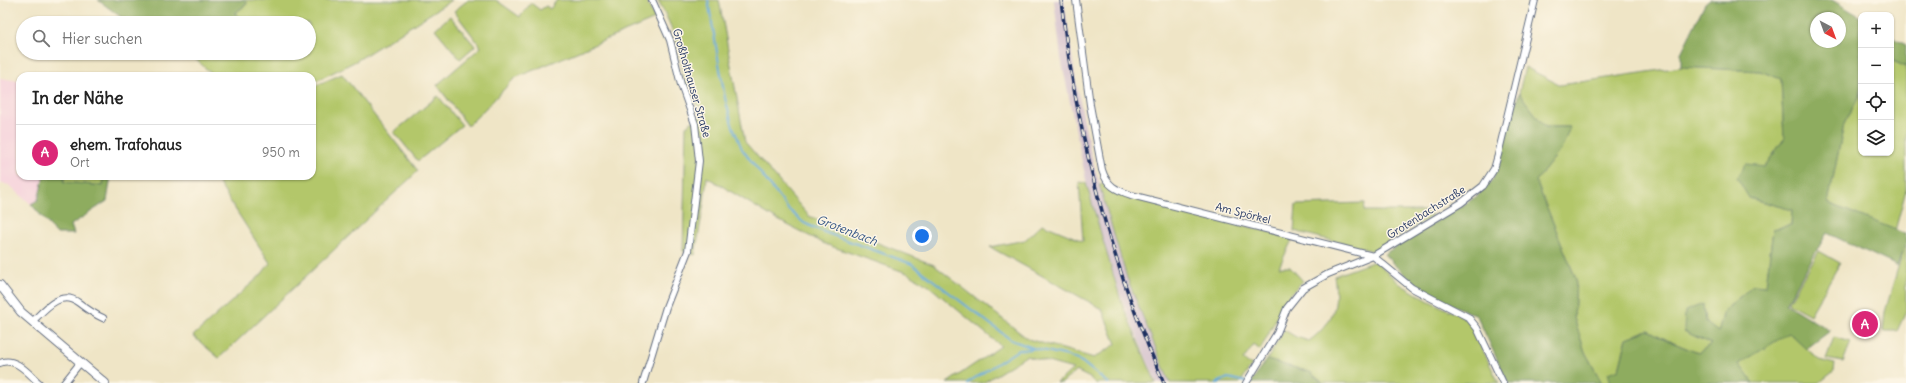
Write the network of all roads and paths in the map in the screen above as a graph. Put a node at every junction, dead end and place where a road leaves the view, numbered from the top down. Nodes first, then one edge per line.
1 (652, 0) edge
2 (1076, 0) edge
3 (1535, 0) edge
4 (1373, 256) junction
5 (0, 285) edge
6 (103, 318) dead end
7 (32, 322) junction
8 (80, 363) junction
9 (0, 364) edge
10 (39, 383) edge
11 (64, 383) edge
12 (105, 383) edge
13 (643, 383) edge
14 (1246, 383) edge
15 (1503, 383) edge

1 - 13 street, Großholthauser Straße
2 - 4 street, Am Spörkel
3 - 4 street, Grotenbachstraße
4 - 14 street, Grotenbachstraße
4 - 15 street, Am Spörkel
5 - 7 street
6 - 7 street
7 - 8 street
8 - 11 street
8 - 12 street
9 - 10 street

